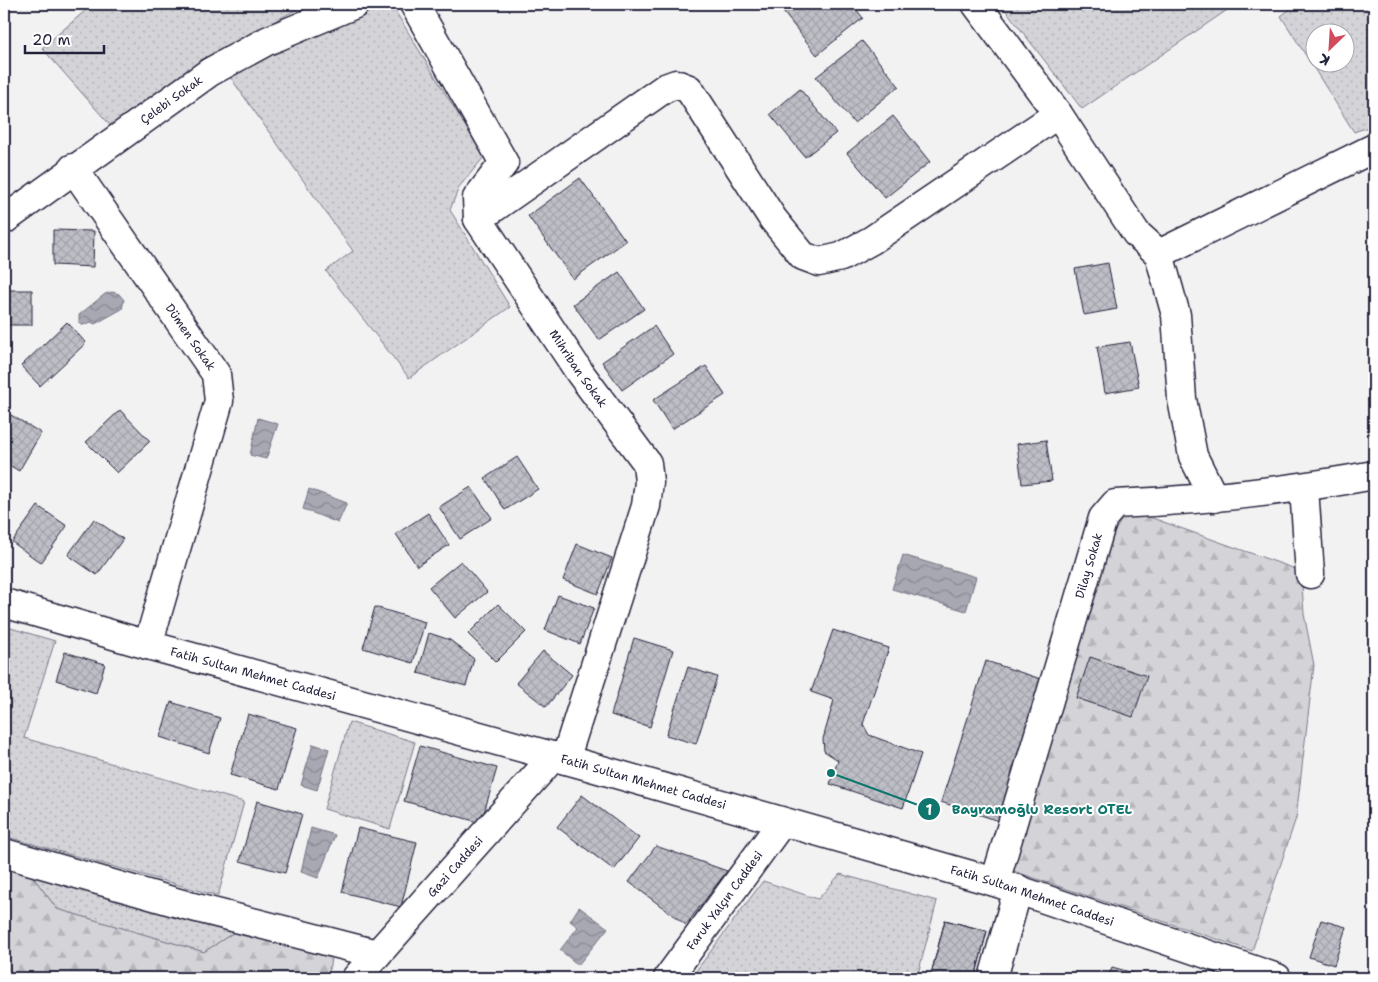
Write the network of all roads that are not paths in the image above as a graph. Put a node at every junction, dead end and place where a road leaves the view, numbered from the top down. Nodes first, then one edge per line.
1 (355, 4) edge
2 (414, 4) edge
3 (976, 4) edge
4 (1058, 114) junction
5 (1374, 148) edge
6 (73, 168) junction
7 (8, 208) edge
8 (478, 219) junction
9 (1159, 254) junction
10 (1374, 475) edge
11 (1304, 488) junction
12 (1214, 498) junction
13 (1310, 574) dead end
14 (4, 603) edge
15 (148, 645) junction
16 (559, 758) junction
17 (782, 822) junction
18 (4, 853) edge
19 (1007, 885) junction
20 (377, 954) junction
21 (356, 978) edge
22 (668, 978) edge
23 (993, 978) edge
24 (1277, 978) edge

1 - 6 street, Çelebi Sokak
2 - 8 street
3 - 4 street
4 - 8 street
4 - 9 street
5 - 9 street
6 - 7 street, Çelebi Sokak
6 - 15 street, Dümen Sokak
8 - 16 street, Mihriban Sokak
9 - 12 street
10 - 11 street, Dilay Sokak
11 - 12 street, Dilay Sokak
11 - 13 street
12 - 19 street, Dilay Sokak
14 - 15 street, Fatih Sultan Mehmet Caddesi
15 - 16 street, Fatih Sultan Mehmet Caddesi
16 - 17 street, Fatih Sultan Mehmet Caddesi
16 - 20 street, Gazi Caddesi
17 - 19 street, Fatih Sultan Mehmet Caddesi
17 - 22 street, Faruk Yalçın Caddesi
18 - 20 street
19 - 23 street, Dilay Sokak
19 - 24 street, Fatih Sultan Mehmet Caddesi
20 - 21 street, Gazi Caddesi

